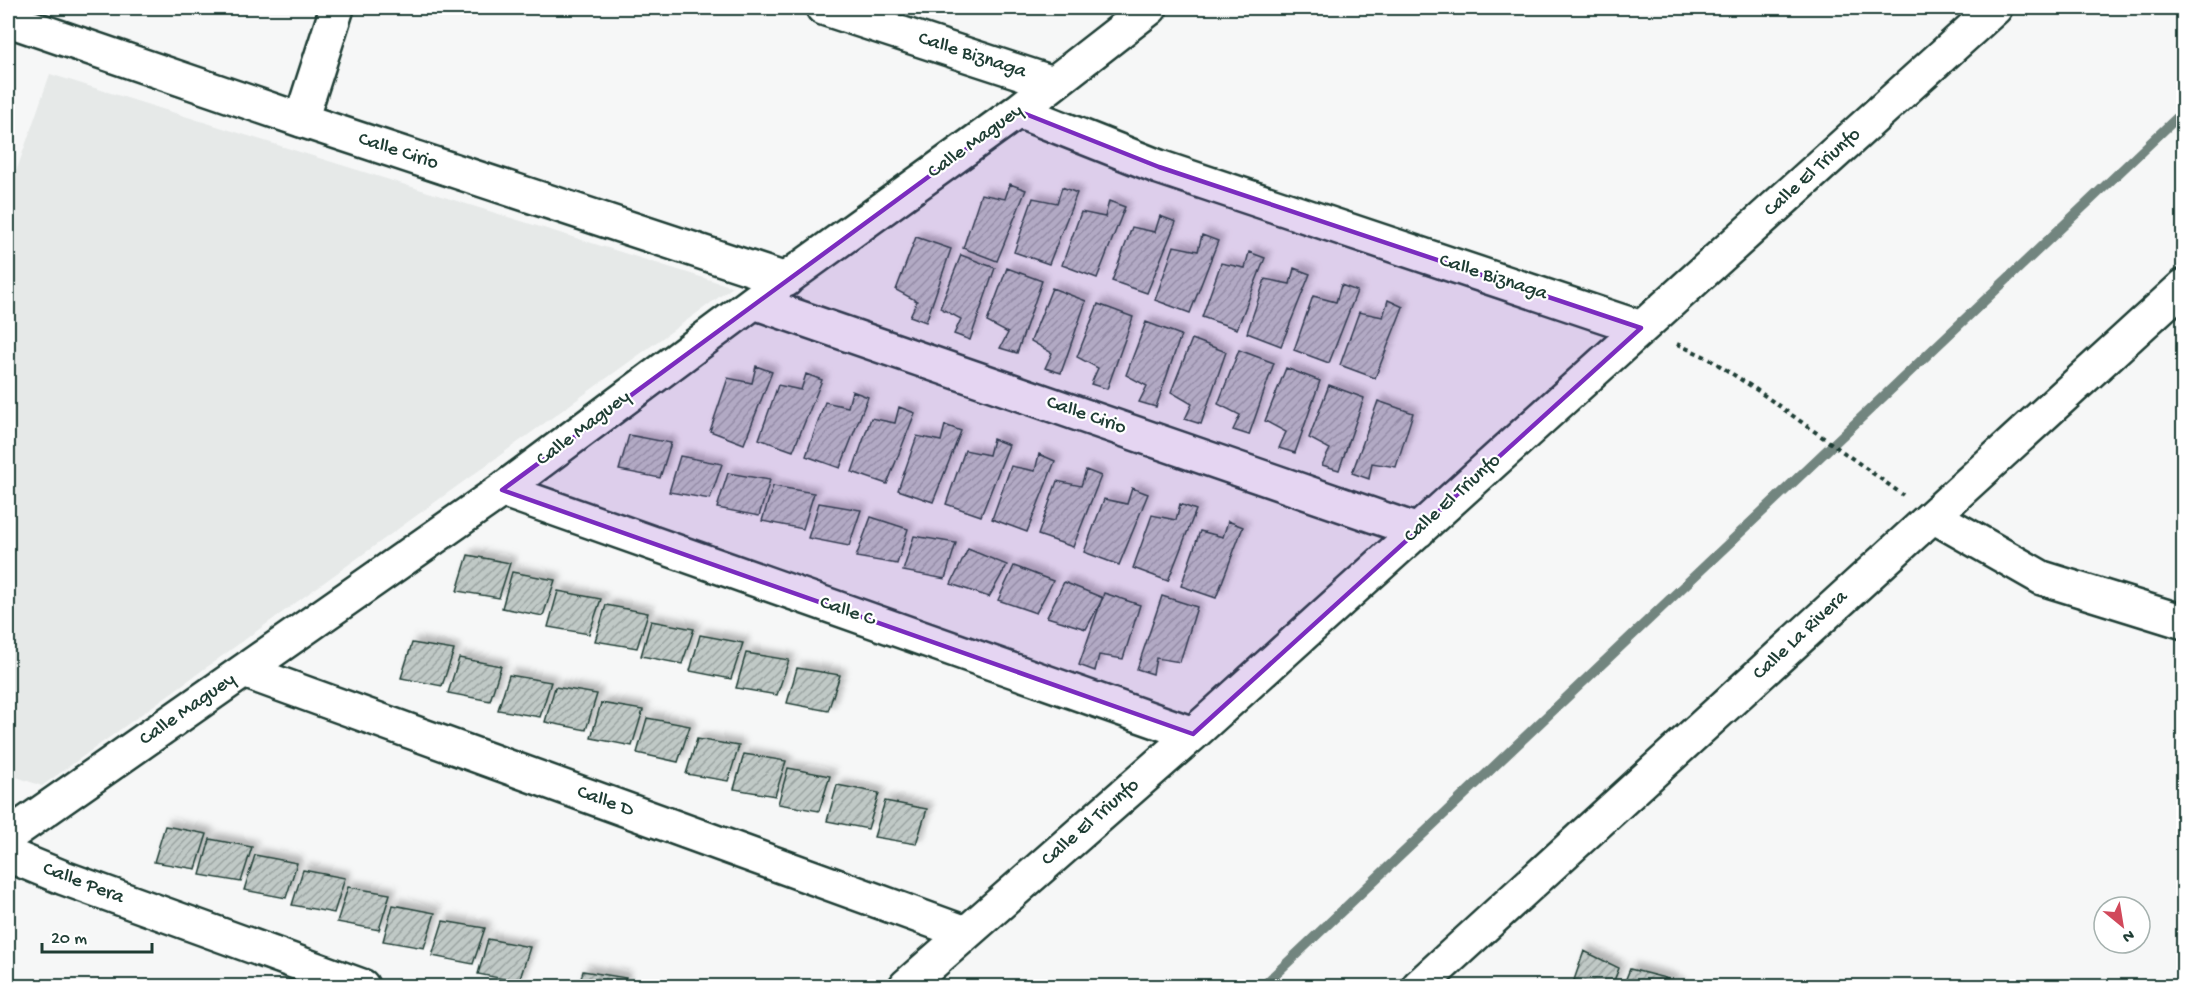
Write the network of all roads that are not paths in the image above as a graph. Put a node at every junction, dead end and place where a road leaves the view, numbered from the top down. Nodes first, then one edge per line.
1 (337, 8) edge
2 (823, 8) edge
3 (1150, 8) edge
4 (1995, 8) edge
5 (12, 21) edge
6 (1053, 83) junction
7 (1018, 111) junction
8 (301, 120) junction
9 (786, 280) junction
10 (2184, 286) edge
11 (754, 302) junction
12 (1641, 328) junction
13 (502, 490) junction
14 (1933, 516) junction
15 (1418, 531) junction
16 (2184, 622) edge
17 (244, 672) junction
18 (1193, 734) junction
19 (8, 837) edge
20 (8, 855) edge
21 (966, 933) junction
22 (362, 987) edge
23 (906, 987) edge
24 (1419, 987) edge

1 - 8 street
2 - 6 street, Calle Biznaga
3 - 6 street, Calle Maguey
4 - 12 street, Calle El Triunfo
5 - 8 street, Calle Cirio
6 - 7 street, Calle Maguey
7 - 9 street, Calle Maguey
7 - 12 street, Calle Biznaga
8 - 9 street, Calle Cirio
9 - 11 street, Calle Maguey
10 - 14 street, Calle La Rivera
11 - 13 street, Calle Maguey
11 - 15 street, Calle Cirio
12 - 15 street, Calle El Triunfo
13 - 17 street, Calle Maguey
13 - 18 street, Calle C
14 - 16 street
14 - 24 street, Calle La Rivera
15 - 18 street, Calle El Triunfo
17 - 19 street, Calle Maguey
17 - 21 street, Calle D
18 - 21 street, Calle El Triunfo
20 - 22 street, Calle Pera
21 - 23 street, Calle El Triunfo

